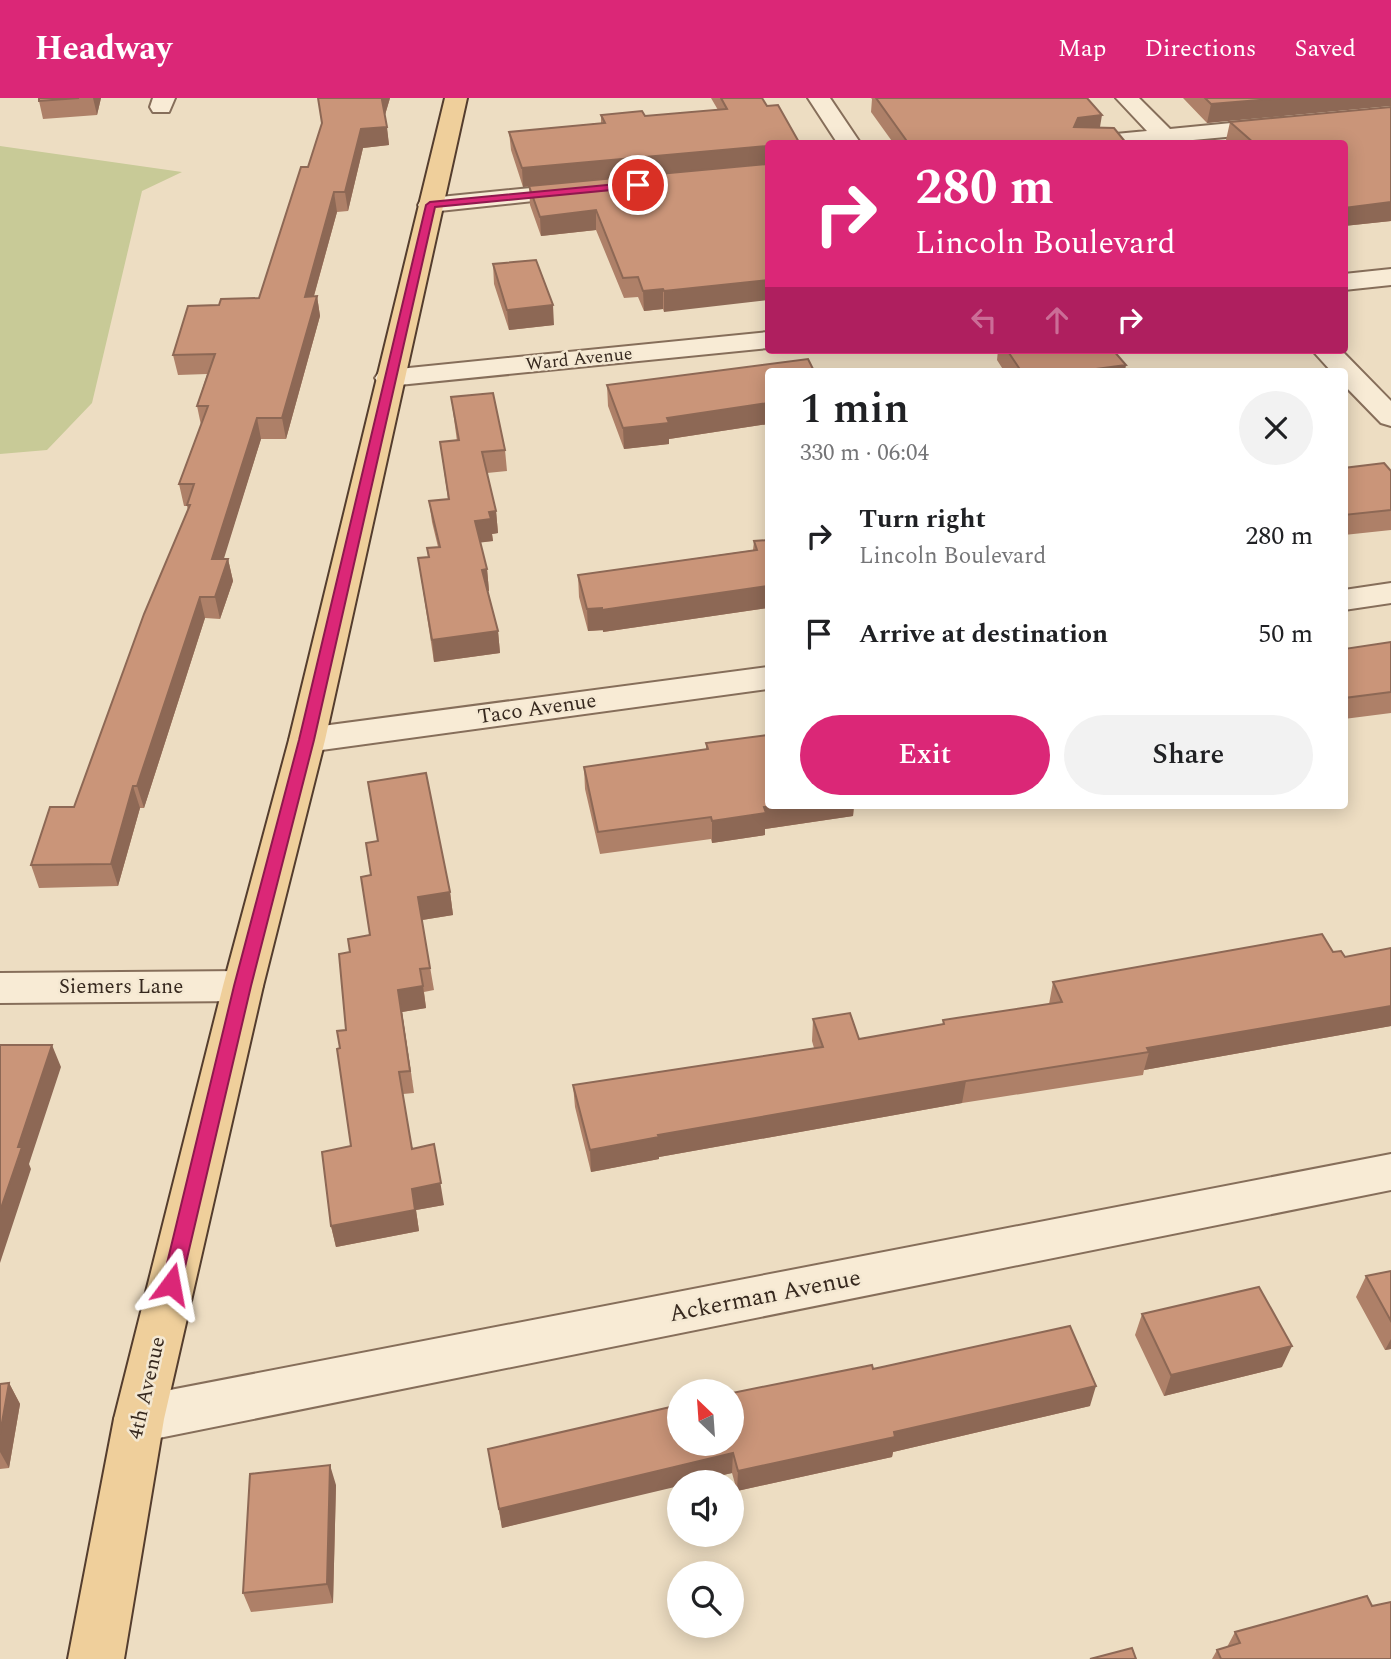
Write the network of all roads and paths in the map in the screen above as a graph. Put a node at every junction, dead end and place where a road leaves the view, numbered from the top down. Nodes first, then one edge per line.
1 (456, 98) edge
2 (819, 98) edge
3 (1127, 98) edge
4 (1298, 123) edge
5 (847, 140) edge
6 (1168, 140) edge
7 (606, 188) edge
8 (430, 205) junction
9 (1391, 277) edge
10 (1348, 282) edge
11 (765, 340) edge
12 (1330, 354) edge
13 (1344, 368) edge
14 (1348, 372) edge
15 (390, 378) junction
16 (1391, 416) edge
17 (1391, 593) edge
18 (1348, 599) edge
19 (765, 678) edge
20 (307, 740) junction
21 (243, 986) junction
22 (0, 988) edge
23 (1391, 1172) edge
24 (139, 1419) junction
25 (96, 1659) edge

1 - 8 main road, 4th Avenue
2 - 5 street
3 - 6 street
4 - 6 street
7 - 8 street
8 - 15 main road, 4th Avenue
9 - 10 street
11 - 15 street, Ward Avenue
12 - 13 street
14 - 16 street
15 - 20 main road, 4th Avenue
17 - 18 street
19 - 20 street, Taco Avenue
20 - 21 main road, 4th Avenue
21 - 22 street, Siemers Lane
21 - 24 main road, 4th Avenue
23 - 24 street, Ackerman Avenue
24 - 25 main road, 4th Avenue

